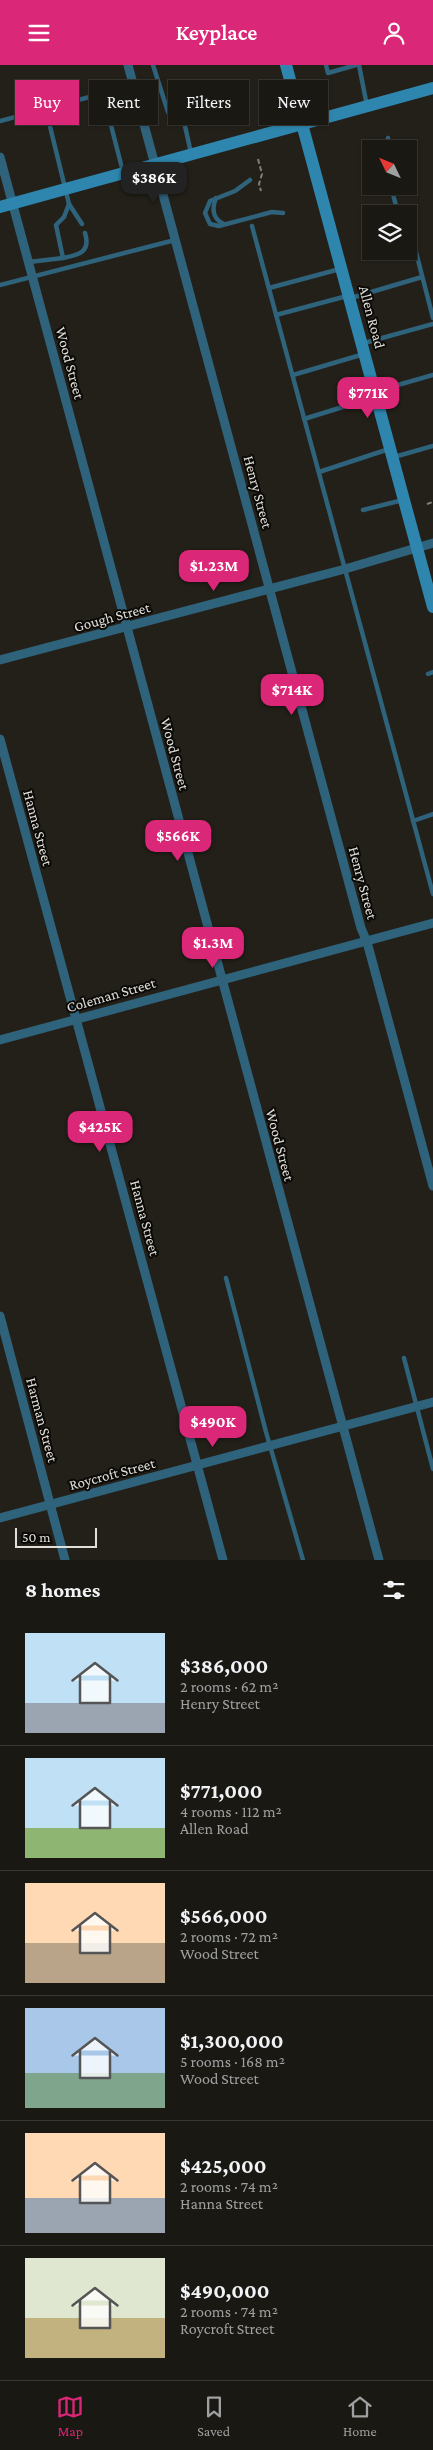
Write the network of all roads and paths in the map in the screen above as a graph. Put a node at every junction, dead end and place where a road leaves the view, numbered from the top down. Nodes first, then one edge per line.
1 (128, 65) edge
2 (153, 65) edge
3 (286, 65) edge
4 (326, 65) edge
5 (357, 65) edge
6 (132, 80) edge
7 (290, 80) edge
8 (433, 88) edge
9 (367, 107) junction
10 (168, 112) dead end
11 (15, 117) edge
12 (328, 117) edge
13 (0, 121) edge
14 (50, 125) edge
15 (111, 125) edge
16 (145, 125) edge
17 (185, 125) edge
18 (295, 125) edge
19 (303, 125) edge
20 (388, 137) dead end
21 (387, 140) edge
22 (191, 154) junction
23 (0, 157) edge
24 (258, 159) dead end
25 (155, 163) junction
26 (123, 172) junction
27 (250, 180) dead end
28 (66, 188) junction
29 (261, 191) dead end
30 (217, 196) junction
31 (13, 203) junction
32 (69, 204) junction
33 (0, 207) edge
34 (284, 213) dead end
35 (82, 223) dead end
36 (226, 224) junction
37 (252, 225) dead end
38 (85, 233) dead end
39 (176, 240) junction
40 (417, 257) edge
41 (63, 258) junction
42 (28, 262) junction
43 (343, 268) junction
44 (32, 276) junction
45 (422, 277) junction
46 (0, 285) edge
47 (269, 288) junction
48 (350, 297) junction
49 (276, 315) junction
50 (433, 318) edge
51 (433, 324) edge
52 (364, 348) junction
53 (292, 375) junction
54 (433, 375) edge
55 (376, 394) junction
56 (304, 419) junction
57 (433, 446) edge
58 (392, 453) junction
59 (319, 472) junction
60 (404, 500) junction
61 (433, 502) edge
62 (427, 504) dead end
63 (363, 510) dead end
64 (433, 543) edge
65 (417, 547) junction
66 (345, 569) junction
67 (429, 577) edge
68 (271, 589) junction
69 (433, 607) edge
70 (126, 627) junction
71 (0, 660) edge
72 (0, 739) edge
73 (433, 814) edge
74 (413, 821) junction
75 (433, 894) edge
76 (433, 923) edge
77 (367, 942) junction
78 (222, 979) junction
79 (76, 1019) junction
80 (0, 1040) edge
81 (433, 1186) edge
82 (226, 1278) dead end
83 (0, 1316) edge
84 (404, 1358) dead end
85 (433, 1402) edge
86 (416, 1407) junction
87 (342, 1426) junction
88 (271, 1445) junction
89 (197, 1465) junction
90 (433, 1469) edge
91 (51, 1505) junction
92 (0, 1518) edge
93 (66, 1560) edge
94 (223, 1560) edge
95 (303, 1560) edge
96 (379, 1560) edge

1 - 6 street, Henry Street
2 - 10 lane
3 - 7 main road, Allen Road
4 - 5 lane
5 - 9 lane
8 - 9 main road
9 - 12 main road
11 - 13 lane
14 - 28 lane
15 - 26 lane
16 - 25 street, Henry Street
17 - 22 lane
18 - 22 main road
19 - 43 main road, Allen Road
20 - 21 lane
22 - 25 main road
23 - 31 street, Wood Street
24 - 29 path
25 - 26 main road
25 - 39 street, Henry Street
26 - 28 main road
27 - 30 lane
28 - 31 main road
28 - 32 lane
30 - 36 lane
30 - 36 lane
31 - 33 main road
31 - 42 street, Wood Street
32 - 35 lane
32 - 41 lane
34 - 36 lane
37 - 47 lane
38 - 41 lane
39 - 44 lane
39 - 68 street, Henry Street
40 - 45 lane
41 - 42 lane
42 - 44 street, Wood Street
43 - 47 lane
43 - 48 main road, Allen Road
44 - 46 lane
44 - 70 street, Wood Street
45 - 48 lane
45 - 50 lane
47 - 49 lane
48 - 49 lane
48 - 52 main road, Allen Road
49 - 53 lane
51 - 52 lane
52 - 53 lane
52 - 55 main road, Allen Road
53 - 56 lane
54 - 55 lane
55 - 56 lane
55 - 58 main road, Allen Road
56 - 59 lane
57 - 58 lane
58 - 59 lane
58 - 60 main road, Allen Road
59 - 66 lane
60 - 63 lane
60 - 65 main road, Allen Road
61 - 62 path
64 - 65 street, Gough Street
65 - 66 street, Gough Street
65 - 67 main road, Allen Road
66 - 68 street, Gough Street
66 - 74 lane
67 - 69 main road, Allen Road
68 - 70 street, Gough Street
68 - 77 street, Henry Street
70 - 71 street, Gough Street
70 - 78 street, Wood Street
72 - 79 street, Hanna Street
73 - 74 lane
74 - 75 lane
76 - 77 street, Coleman Street
77 - 78 street, Coleman Street
77 - 81 street, Henry Street
78 - 79 street, Coleman Street
78 - 87 street, Wood Street
79 - 80 street, Coleman Street
79 - 89 street, Hanna Street
82 - 88 lane
83 - 91 street, Harman Street
84 - 86 lane
85 - 86 street, Roycroft Street
86 - 87 street, Roycroft Street
86 - 90 lane
87 - 88 street, Roycroft Street
87 - 96 street, Wood Street
88 - 89 street, Roycroft Street
88 - 95 lane
89 - 91 street, Roycroft Street
89 - 94 street, Hanna Street
91 - 92 street, Roycroft Street
91 - 93 street, Harman Street

